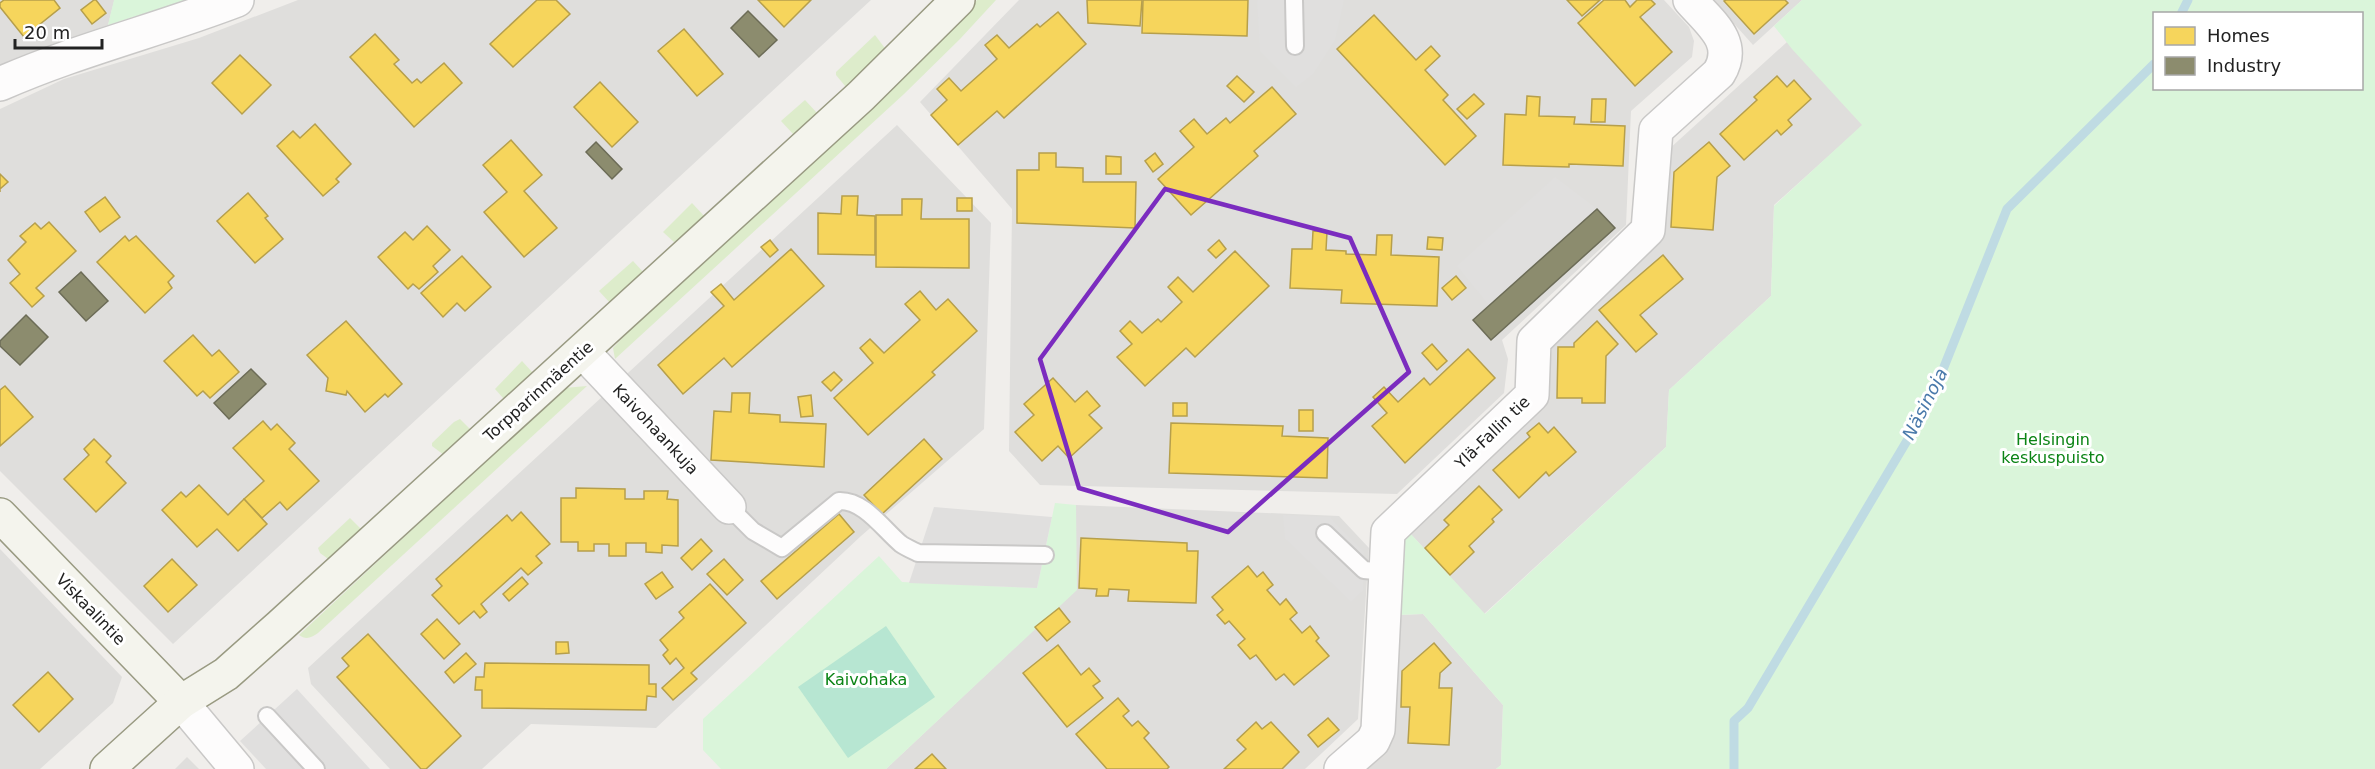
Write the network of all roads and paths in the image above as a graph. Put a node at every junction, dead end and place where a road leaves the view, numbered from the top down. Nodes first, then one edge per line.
1 (237, 0) edge
2 (958, 0) edge
3 (1294, 0) edge
4 (1690, 0) edge
5 (1295, 46) dead end
6 (0, 84) edge
7 (583, 352) junction
8 (729, 507) joint
9 (0, 515) edge
10 (1325, 533) dead end
11 (1045, 555) dead end
12 (1387, 572) junction
13 (182, 702) junction
14 (267, 716) dead end
15 (306, 766) edge
16 (107, 769) edge
17 (237, 769) edge
18 (1341, 769) edge

1 - 6 street
2 - 7 street, Torpparinmäentie
3 - 5 lane
4 - 12 street, Ylä-Fallin tie
7 - 8 street, Kaivohaankuja
7 - 13 street, Torpparinmäentie
8 - 11 lane
9 - 13 street, Viskaalintie
10 - 12 lane
12 - 18 street, Ylä-Fallin tie
13 - 16 street, Torpparinmäentie
13 - 17 street
14 - 15 lane

